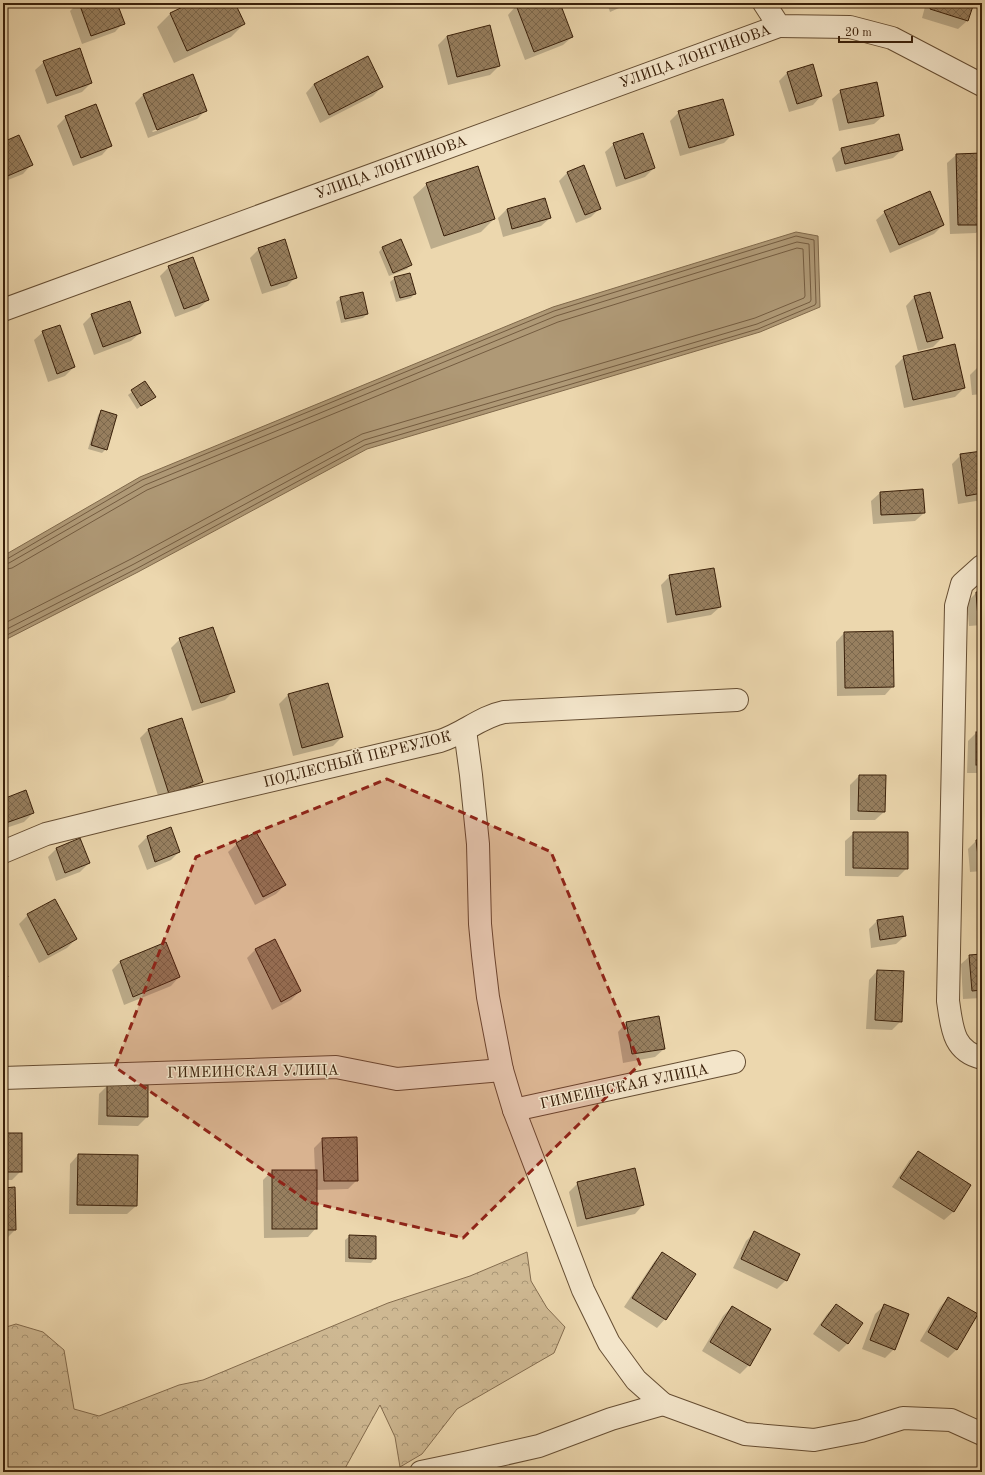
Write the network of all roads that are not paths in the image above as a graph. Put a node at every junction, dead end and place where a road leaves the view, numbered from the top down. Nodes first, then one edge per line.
1 (764, 3) edge
2 (779, 26) junction
3 (982, 85) edge
4 (3, 310) edge
5 (982, 566) edge
6 (738, 700) dead end
7 (465, 730) junction
8 (3, 852) edge
9 (982, 1058) edge
10 (734, 1062) dead end
11 (502, 1070) junction
12 (3, 1078) edge
13 (514, 1110) junction
14 (663, 1404) junction
15 (982, 1434) edge
16 (420, 1472) edge

1 - 2 street, УЛИЦА ЛОНГИНОВА
2 - 3 street, УЛИЦА ЛОНГИНОВА
2 - 4 street, УЛИЦА ЛОНГИНОВА
5 - 9 street
6 - 7 street, ПОДЛЕСНЫЙ ПЕРЕУЛОК
7 - 8 street, ПОДЛЕСНЫЙ ПЕРЕУЛОК
7 - 11 street
10 - 13 street, ГИМЕИНСКАЯ УЛИЦА
11 - 12 street, ГИМЕИНСКАЯ УЛИЦА
11 - 13 street
13 - 14 street
14 - 15 street
14 - 16 street

